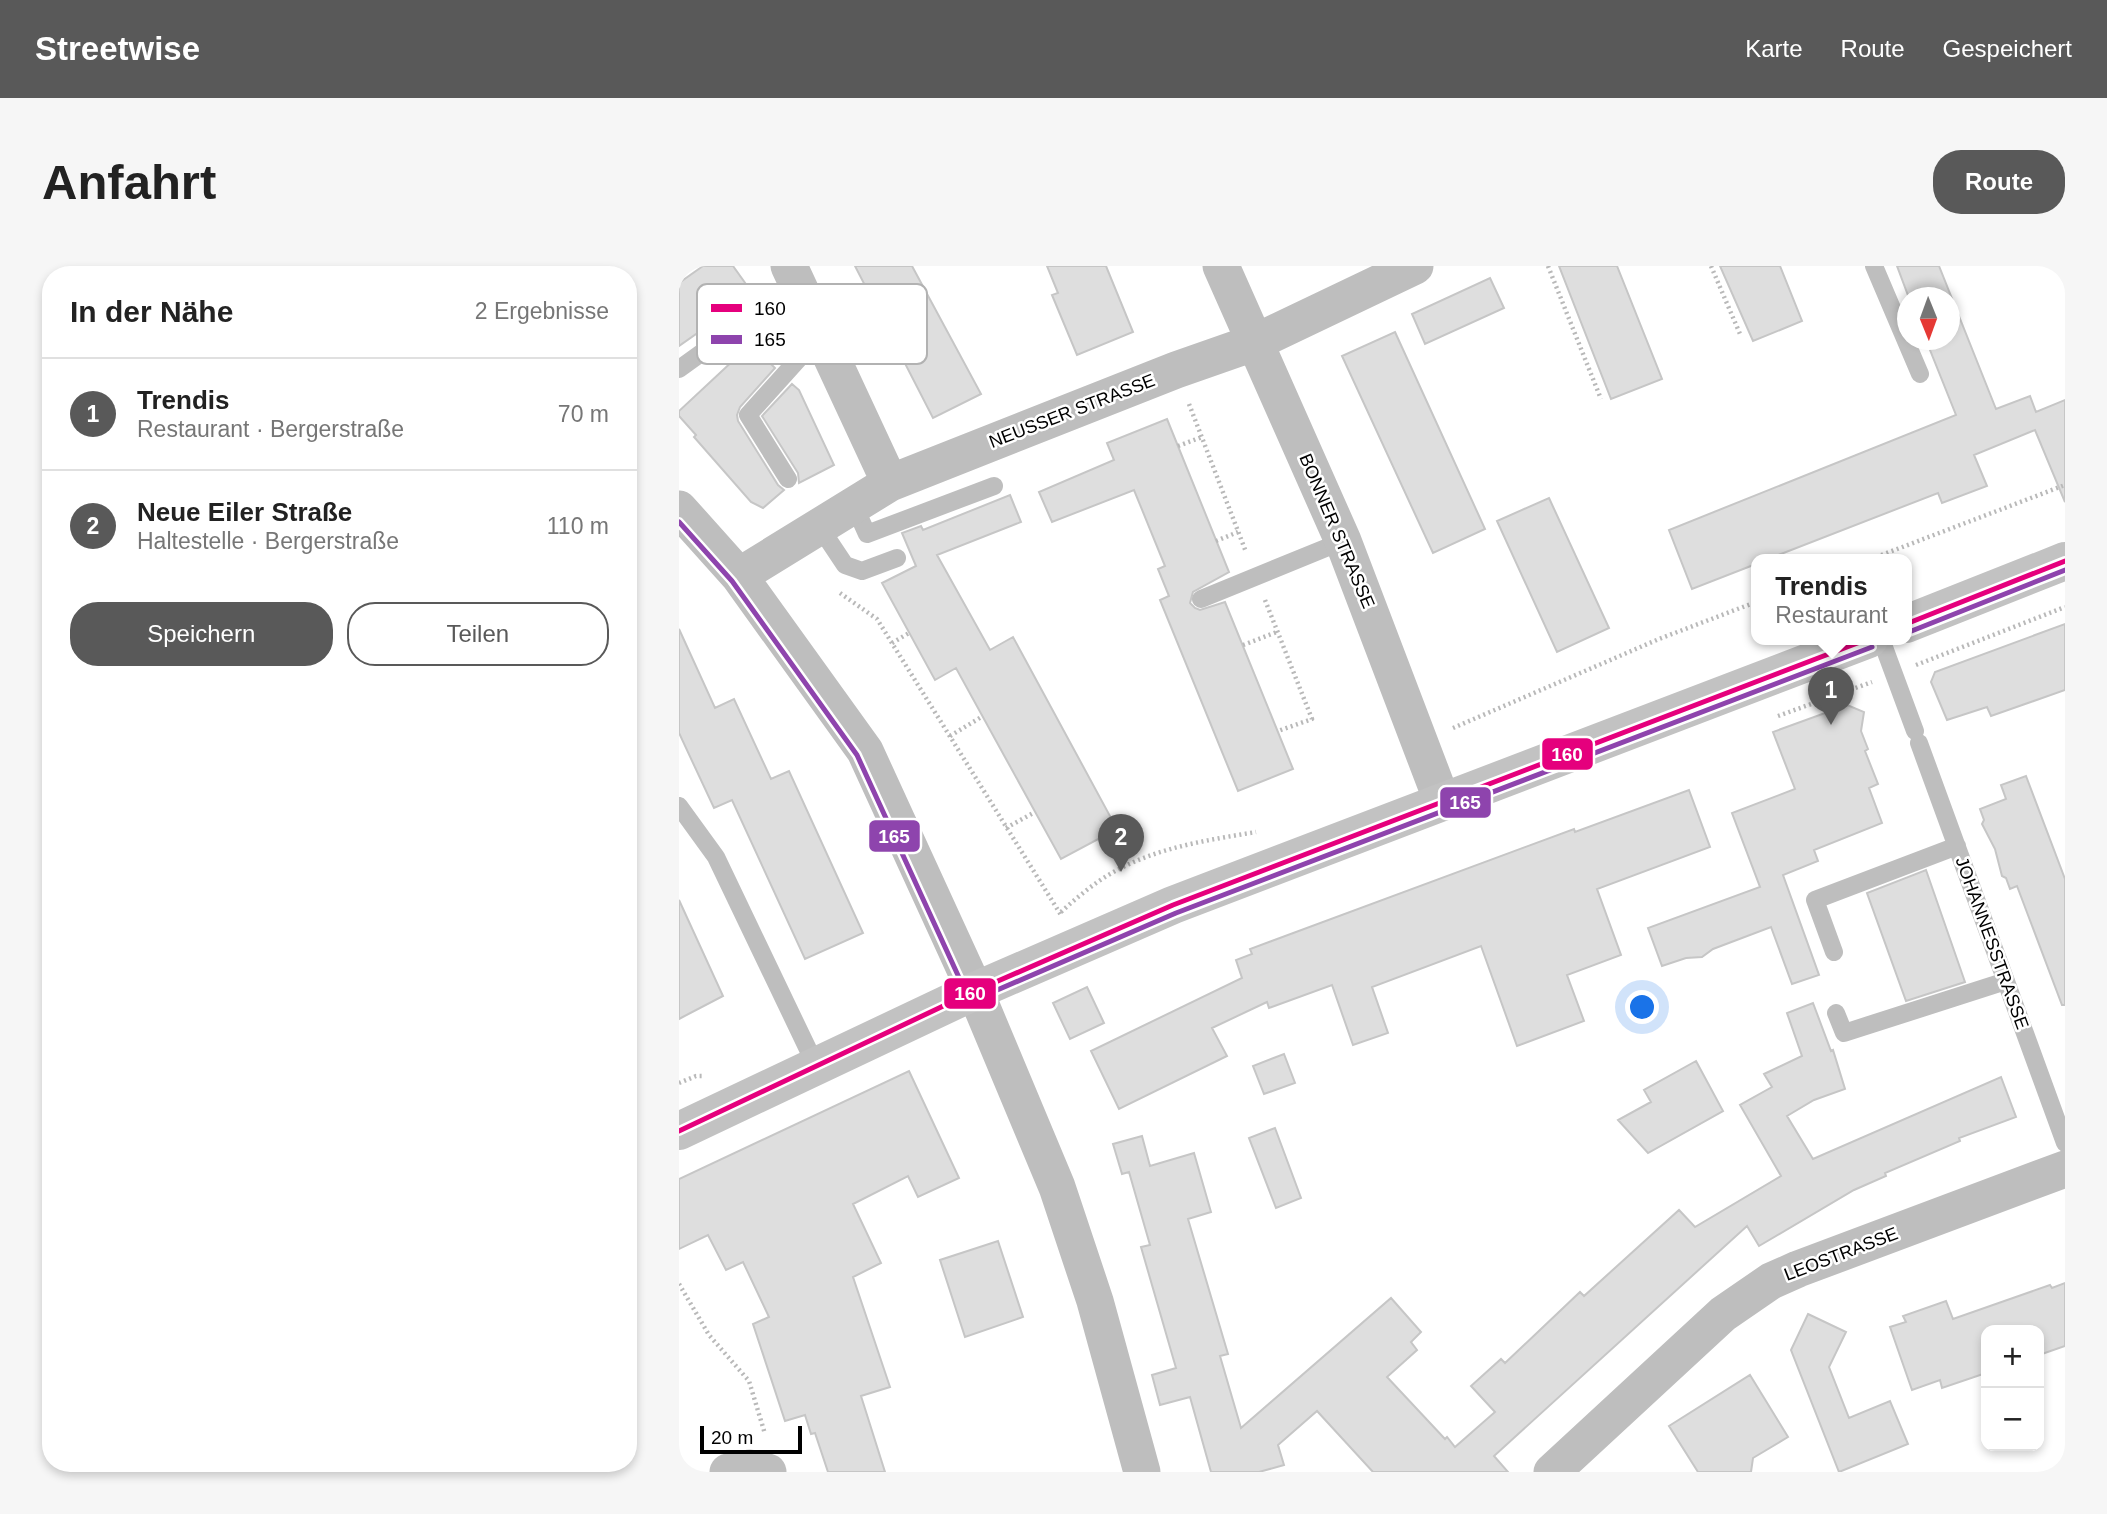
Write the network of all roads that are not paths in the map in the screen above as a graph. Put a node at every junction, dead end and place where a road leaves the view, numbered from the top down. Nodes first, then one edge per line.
1 (1221, 266) edge
2 (1415, 266) edge
3 (1874, 266) edge
4 (1256, 342) junction
5 (697, 354) edge
6 (794, 364) edge
7 (835, 364) edge
8 (679, 369) edge
9 (1920, 374) dead end
10 (788, 479) dead end
11 (890, 483) junction
12 (994, 486) dead end
13 (854, 505) junction
14 (679, 509) edge
15 (819, 527) junction
16 (1343, 541) junction
17 (897, 558) dead end
18 (2065, 561) edge
19 (739, 576) junction
20 (1201, 599) dead end
21 (1912, 622) edge
22 (1853, 645) edge
23 (1883, 645) edge
24 (1442, 801) junction
25 (679, 806) edge
26 (1957, 846) junction
27 (1834, 952) dead end
28 (2006, 981) junction
29 (975, 991) junction
30 (1836, 1013) dead end
31 (816, 1066) junction
32 (679, 1131) edge
33 (2065, 1143) edge
34 (2065, 1169) edge
35 (769, 1459) edge
36 (728, 1472) edge
37 (1142, 1472) edge
38 (1552, 1472) edge

1 - 4 street, BONNER STRASSE
2 - 4 street, NEUSSER STRASSE
3 - 9 lane
4 - 11 street, NEUSSER STRASSE
4 - 16 street, BONNER STRASSE
5 - 8 lane
6 - 10 lane
7 - 11 street
11 - 13 street, NEUSSER STRASSE
12 - 13 lane
13 - 15 street, NEUSSER STRASSE
14 - 19 street
15 - 17 lane
15 - 19 street, NEUSSER STRASSE
16 - 20 lane
16 - 24 street, BONNER STRASSE
18 - 21 street
19 - 29 street
22 - 24 street
23 - 26 lane, JOHANNESSTRASSE
24 - 29 street
25 - 31 lane
26 - 27 lane
26 - 28 lane, JOHANNESSTRASSE
28 - 30 lane
28 - 33 lane, JOHANNESSTRASSE
29 - 31 street
29 - 37 street
31 - 32 street
34 - 38 street, LEOSTRASSE
35 - 36 street

